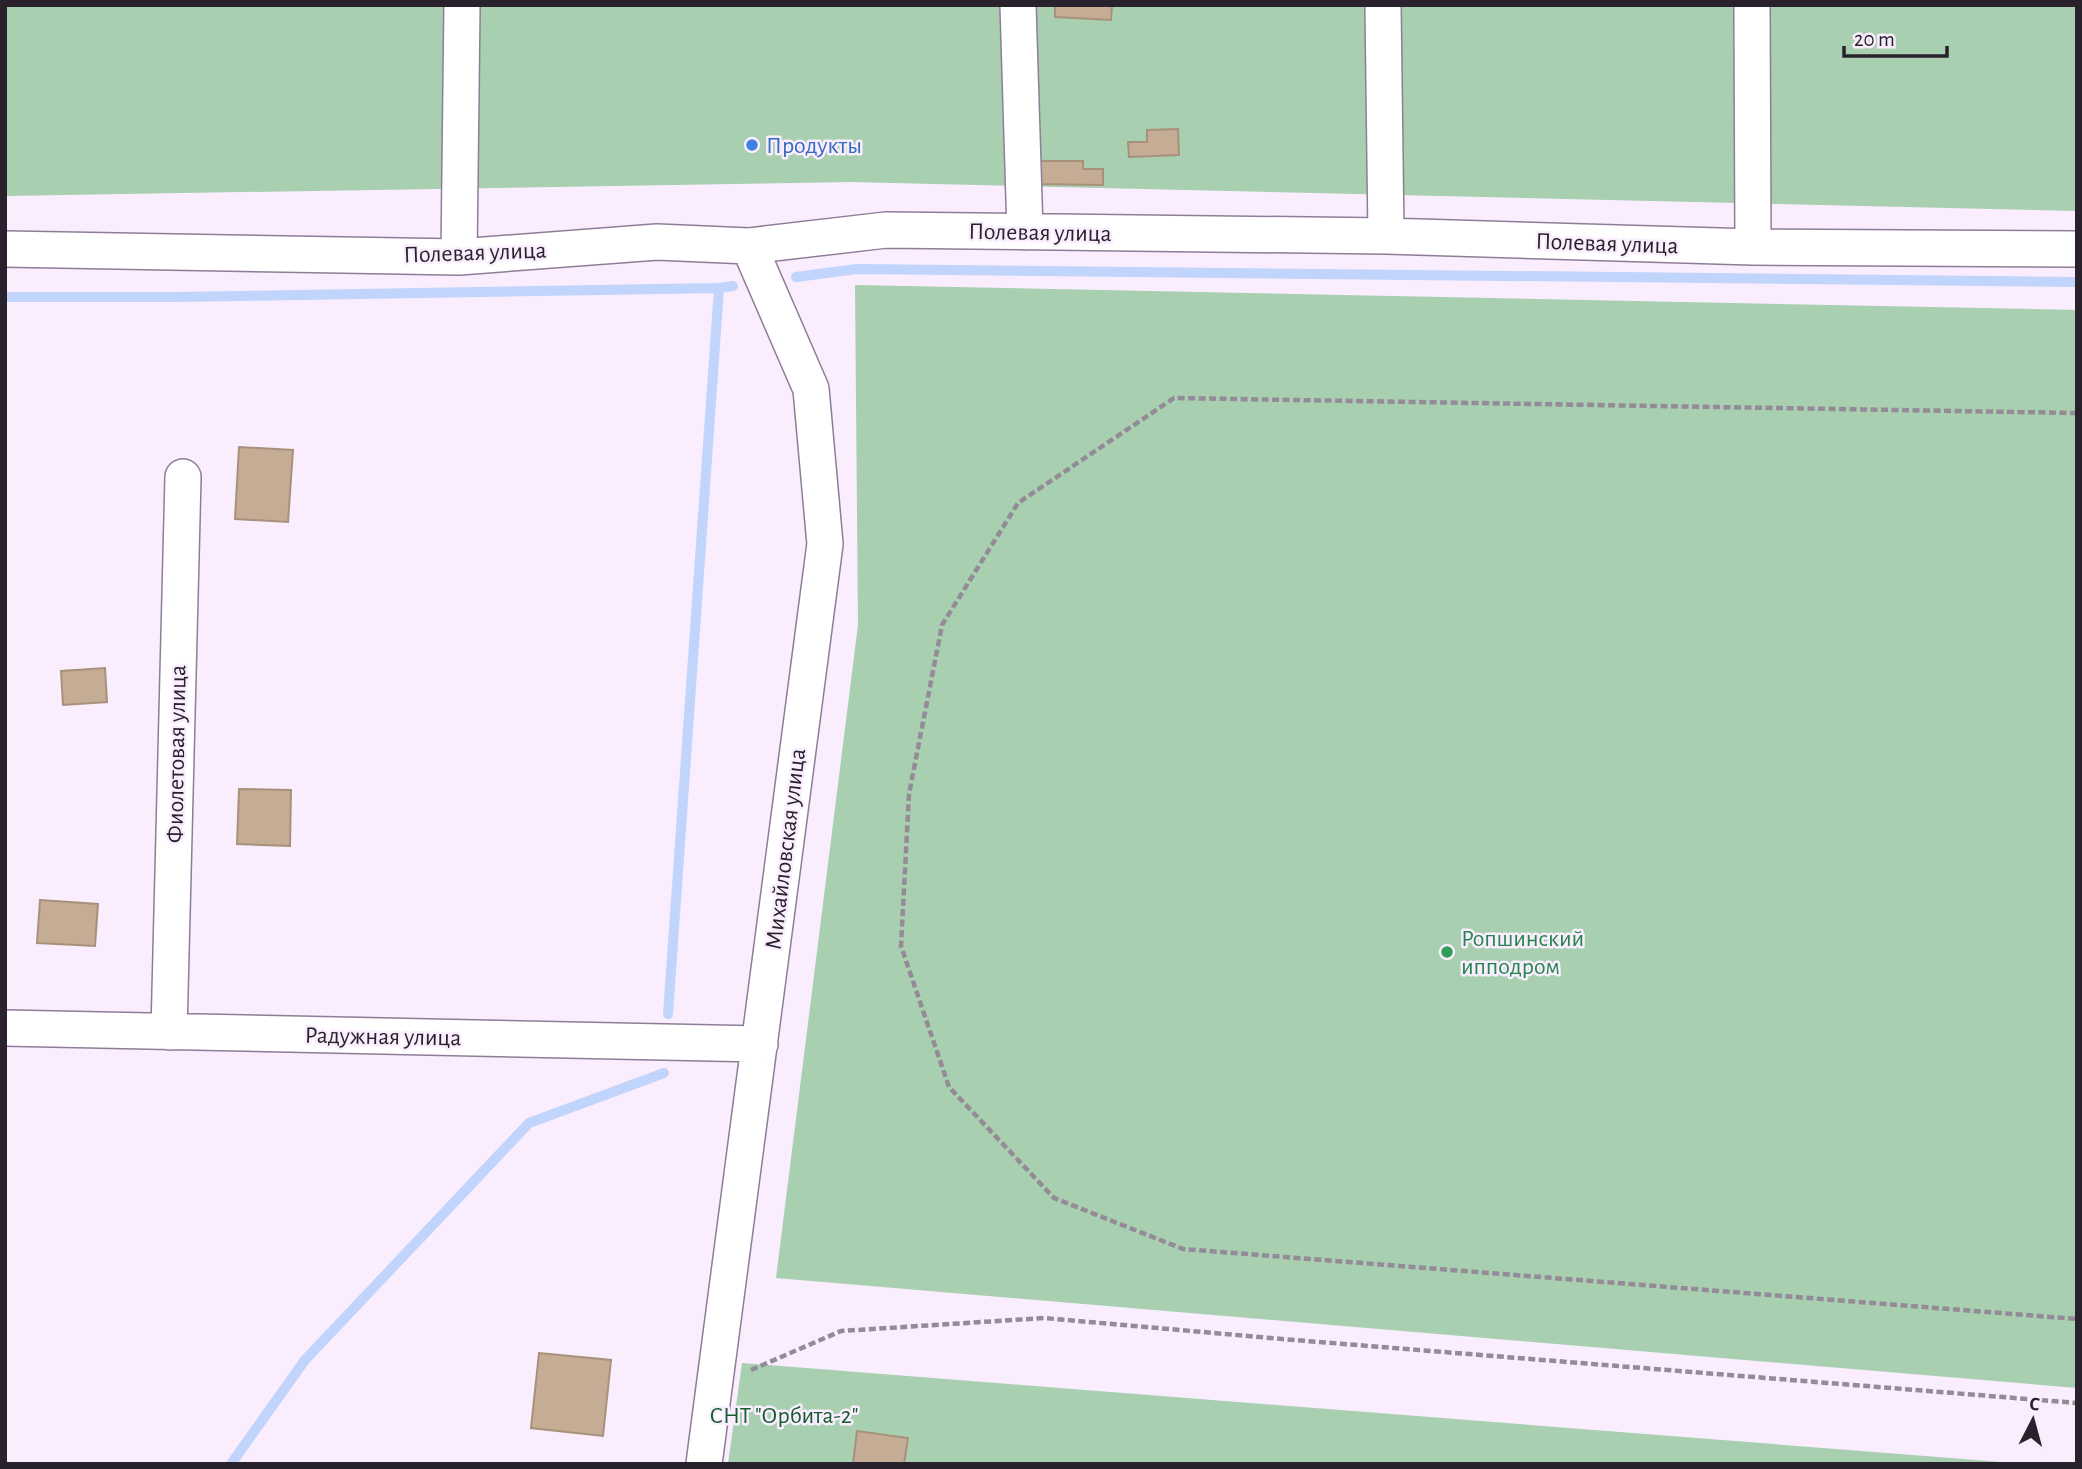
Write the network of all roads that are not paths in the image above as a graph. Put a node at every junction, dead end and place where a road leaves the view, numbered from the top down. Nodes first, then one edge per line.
1 (462, 5) edge
2 (1018, 5) edge
3 (1383, 5) edge
4 (1752, 5) edge
5 (1025, 232) junction
6 (1387, 236) junction
7 (749, 246) junction
8 (1754, 247) junction
9 (5, 249) edge
10 (2077, 249) edge
11 (459, 257) junction
12 (183, 477) dead end
13 (5, 1028) edge
14 (169, 1032) junction
15 (760, 1044) junction
16 (704, 1464) edge

1 - 11 street
2 - 5 street
3 - 6 street
4 - 8 street
5 - 6 street, Полевая улица
5 - 7 street, Полевая улица
6 - 8 street, Полевая улица
7 - 11 street, Полевая улица
7 - 15 street, Михайловская улица
8 - 10 street, Полевая улица
9 - 11 street, Полевая улица
12 - 14 street, Фиолетовая улица
13 - 14 street, Радужная улица
14 - 15 street, Радужная улица
15 - 16 street, Михайловская улица

